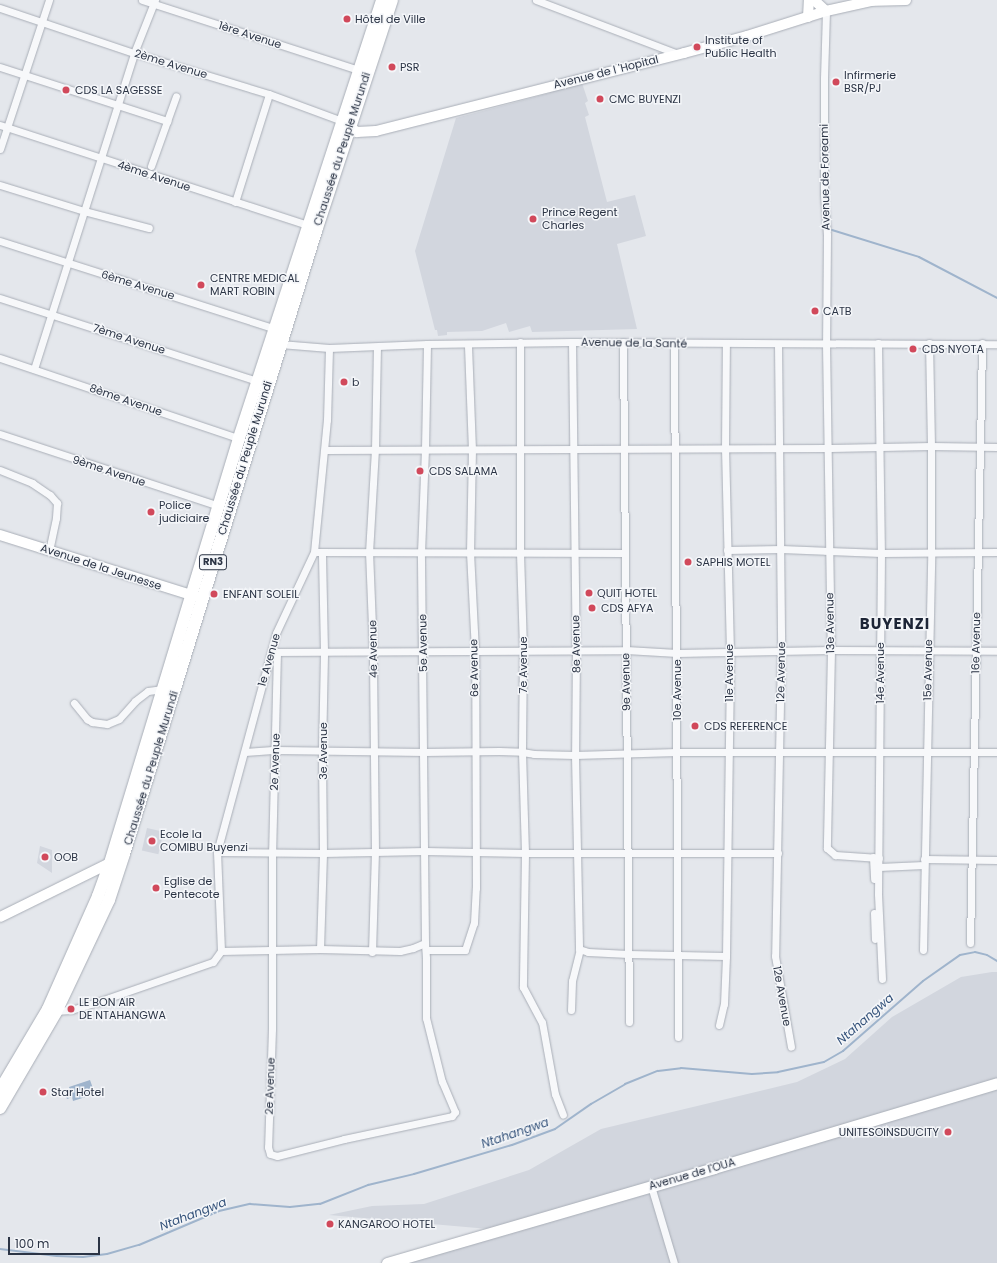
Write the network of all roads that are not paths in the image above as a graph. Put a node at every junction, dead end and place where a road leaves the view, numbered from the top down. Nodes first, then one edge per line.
1 (50, 0) edge
2 (142, 0) edge
3 (382, 0) edge
4 (392, 0) edge
5 (536, 0) edge
6 (810, 0) edge
7 (814, 0) edge
8 (846, 0) edge
9 (906, 0) edge
10 (872, 1) junction
11 (154, 2) edge
12 (0, 8) edge
13 (826, 11) junction
14 (808, 17) junction
15 (42, 22) junction
16 (134, 53) junction
17 (678, 54) junction
18 (0, 67) edge
19 (358, 70) junction
20 (25, 75) junction
21 (269, 94) junction
22 (176, 96) dead end
23 (118, 106) junction
24 (167, 121) junction
25 (346, 124) junction
26 (3, 126) edge
27 (0, 148) edge
28 (101, 158) junction
29 (151, 166) dead end
30 (0, 185) edge
31 (235, 202) junction
32 (84, 211) junction
33 (307, 226) junction
34 (149, 228) dead end
35 (0, 241) edge
36 (69, 264) junction
37 (0, 298) edge
38 (52, 314) junction
39 (276, 329) junction
40 (520, 342) junction
41 (572, 342) junction
42 (624, 342) junction
43 (276, 343) junction
44 (674, 343) junction
45 (726, 343) junction
46 (878, 343) junction
47 (929, 343) junction
48 (982, 343) junction
49 (427, 344) junction
50 (468, 344) junction
51 (778, 344) junction
52 (826, 344) junction
53 (997, 344) edge
54 (377, 347) junction
55 (329, 348) junction
56 (0, 358) edge
57 (34, 369) junction
58 (257, 381) junction
59 (0, 434) edge
60 (239, 438) junction
61 (251, 442) junction
62 (879, 446) junction
63 (931, 446) junction
64 (980, 446) junction
65 (997, 447) edge
66 (778, 448) junction
67 (827, 448) junction
68 (426, 449) junction
69 (572, 449) junction
70 (623, 449) junction
71 (674, 449) junction
72 (725, 449) junction
73 (325, 450) junction
74 (375, 450) junction
75 (472, 450) junction
76 (520, 450) junction
77 (0, 470) edge
78 (219, 506) junction
79 (0, 535) edge
80 (781, 549) junction
81 (48, 550) junction
82 (727, 550) junction
83 (829, 551) junction
84 (318, 552) junction
85 (931, 552) junction
86 (997, 552) edge
87 (369, 553) junction
88 (421, 553) junction
89 (470, 553) junction
90 (574, 553) junction
91 (625, 553) junction
92 (881, 553) junction
93 (978, 553) junction
94 (520, 554) junction
95 (196, 597) junction
96 (423, 650) junction
97 (576, 650) junction
98 (626, 650) junction
99 (831, 650) junction
100 (880, 650) junction
101 (929, 650) junction
102 (324, 651) junction
103 (373, 651) junction
104 (474, 651) junction
105 (523, 651) junction
106 (781, 651) junction
107 (976, 651) junction
108 (997, 651) edge
109 (274, 652) junction
110 (730, 652) junction
111 (677, 653) junction
112 (163, 689) junction
113 (74, 703) dead end
114 (276, 750) junction
115 (322, 750) junction
116 (373, 750) junction
117 (475, 750) junction
118 (245, 752) junction
119 (424, 752) junction
120 (522, 752) junction
121 (677, 752) junction
122 (728, 752) junction
123 (779, 752) junction
124 (830, 752) junction
125 (881, 752) junction
126 (926, 752) junction
127 (974, 752) junction
128 (997, 752) edge
129 (627, 753) junction
130 (575, 755) junction
131 (425, 850) junction
132 (217, 852) junction
133 (375, 852) junction
134 (476, 852) junction
135 (726, 852) junction
136 (272, 853) junction
137 (323, 853) junction
138 (525, 853) junction
139 (576, 853) junction
140 (627, 853) junction
141 (676, 853) junction
142 (778, 853) junction
143 (124, 854) junction
144 (876, 858) junction
145 (997, 860) edge
146 (972, 861) junction
147 (924, 862) junction
148 (110, 863) junction
149 (879, 867) junction
150 (0, 916) edge
151 (875, 939) dead end
152 (970, 943) dead end
153 (425, 946) junction
154 (579, 948) junction
155 (273, 950) junction
156 (320, 950) junction
157 (923, 950) dead end
158 (221, 951) junction
159 (372, 952) junction
160 (628, 954) junction
161 (677, 956) junction
162 (726, 956) junction
163 (882, 979) dead end
164 (52, 1010) junction
165 (571, 1010) dead end
166 (629, 1022) dead end
167 (719, 1025) dead end
168 (678, 1037) dead end
169 (791, 1047) dead end
170 (997, 1083) edge
171 (0, 1090) edge
172 (0, 1108) edge
173 (563, 1115) dead end
174 (651, 1186) junction
175 (387, 1263) edge
176 (674, 1263) edge

1 - 15 street
2 - 11 street, 1ère Avenue
3 - 19 highway, Chaussée du Peuple Murundi / RN3
4 - 25 highway, Chaussée du Peuple Murundi / RN3
5 - 17 street
6 - 14 street
7 - 13 street
8 - 10 street
9 - 10 street
10 - 13 street, Avenue de l 'Hopital
11 - 16 street
11 - 19 street, 1ère Avenue
12 - 15 street, 2ème Avenue
13 - 14 street, Avenue de l 'Hopital
13 - 52 street, Avenue de Foreami
14 - 17 street, Avenue de l 'Hopital
15 - 16 street, 2ème Avenue
15 - 20 street
16 - 21 street, 2ème Avenue
16 - 23 street
17 - 25 street, Avenue de l 'Hopital
18 - 20 street
19 - 25 highway, Chaussée du Peuple Murundi / RN3
20 - 23 street
20 - 26 street
21 - 25 street, 2ème Avenue
21 - 31 street
22 - 24 street
23 - 24 street
23 - 28 street
24 - 29 street
25 - 33 highway, Chaussée du Peuple Murundi / RN3
25 - 43 highway, Chaussée du Peuple Murundi / RN3
26 - 27 street
26 - 28 street, 4ème Avenue
28 - 31 street, 4ème Avenue
28 - 32 street
30 - 32 street
31 - 33 street, 4ème Avenue
32 - 34 street
32 - 36 street
33 - 39 highway, Chaussée du Peuple Murundi / RN3
35 - 36 street, 6ème Avenue
36 - 38 street
36 - 39 street, 6ème Avenue
37 - 38 street, 7ème Avenue
38 - 57 street
38 - 58 street, 7ème Avenue
39 - 43 highway, Chaussée du Peuple Murundi / RN3
40 - 41 street, Avenue de la Santé
40 - 50 street, Avenue de la Santé
40 - 76 street, 7e Avenue
41 - 42 street, Avenue de la Santé
41 - 69 street, 8e Avenue
42 - 44 street, Avenue de la Santé
42 - 70 street, 9e Avenue
43 - 55 street, Avenue de la Santé
43 - 58 highway, Chaussée du Peuple Murundi / RN3
43 - 61 highway, Chaussée du Peuple Murundi / RN3
44 - 45 street, Avenue de la Santé
44 - 71 street, 10e Avenue
45 - 51 street, Avenue de la Santé
45 - 72 street, 11e Avenue
46 - 47 street, Avenue de la Santé
46 - 52 street, Avenue de la Santé
46 - 62 street, 14e Avenue
47 - 48 street, Avenue de la Santé
47 - 63 street, 15e Avenue
48 - 53 street, Avenue de la Santé
48 - 64 street, 16e Avenue
49 - 50 street, Avenue de la Santé
49 - 54 street, Avenue de la Santé
49 - 68 street, 5e Avenue
50 - 75 street, 6e Avenue
51 - 52 street, Avenue de la Santé
51 - 66 street, 12e Avenue
52 - 67 street, 13e Avenue
54 - 55 street, Avenue de la Santé
54 - 74 street, 4e Avenue
55 - 73 street, 1e Avenue
56 - 57 street, 8ème Avenue
57 - 60 street, 8ème Avenue
58 - 60 highway, Chaussée du Peuple Murundi / RN3
59 - 78 street, 9ème Avenue
60 - 61 street, 8ème Avenue
60 - 78 highway, Chaussée du Peuple Murundi / RN3
61 - 95 highway, Chaussée du Peuple Murundi / RN3
62 - 63 street
62 - 67 street
62 - 92 street, 14e Avenue
63 - 64 street
63 - 85 street, 15e Avenue
64 - 65 street
64 - 93 street, 16e Avenue
66 - 67 street
66 - 72 street
66 - 80 street, 12e Avenue
67 - 83 street, 13e Avenue
68 - 74 street
68 - 75 street
68 - 88 street, 5e Avenue
69 - 70 street
69 - 76 street
69 - 90 street, 8e Avenue
70 - 71 street
70 - 91 street, 9e Avenue
71 - 72 street
71 - 111 street, 10e Avenue
72 - 82 street, 11e Avenue
73 - 74 street
73 - 84 street, 1e Avenue
74 - 87 street, 4e Avenue
75 - 76 street
75 - 89 street, 6e Avenue
76 - 94 street, 7e Avenue
77 - 81 street
78 - 95 highway, Chaussée du Peuple Murundi / RN3
79 - 81 street, Avenue de la Jeunesse
80 - 82 street
80 - 83 street
80 - 106 street, 12e Avenue
81 - 95 street, Avenue de la Jeunesse
82 - 110 street, 11e Avenue
83 - 92 street
83 - 99 street, 13e Avenue
84 - 87 street
84 - 102 street, 3e Avenue
84 - 109 street, 1e Avenue
85 - 92 street
85 - 93 street
85 - 101 street, 15e Avenue
86 - 93 street
87 - 88 street
87 - 103 street, 4e Avenue
88 - 89 street
88 - 96 street, 5e Avenue
89 - 94 street
89 - 104 street, 6e Avenue
90 - 91 street
90 - 94 street
90 - 97 street, 8e Avenue
91 - 98 street, 9e Avenue
92 - 100 street, 14e Avenue
93 - 107 street, 16e Avenue
94 - 105 street, 7e Avenue
95 - 112 highway, Chaussée du Peuple Murundi / RN3
95 - 143 highway, Chaussée du Peuple Murundi / RN3
96 - 103 street
96 - 104 street
96 - 119 street, 5e Avenue
97 - 98 street
97 - 105 street
97 - 130 street, 8e Avenue
98 - 111 street
98 - 129 street, 9e Avenue
99 - 100 street
99 - 106 street
99 - 124 street, 13e Avenue
100 - 101 street
100 - 125 street, 14e Avenue
101 - 107 street
101 - 126 street, 15e Avenue
102 - 103 street
102 - 109 street
102 - 115 street, 3e Avenue
103 - 116 street, 4e Avenue
104 - 105 street
104 - 117 street, 6e Avenue
105 - 120 street, 7e Avenue
106 - 110 street
106 - 123 street, 12e Avenue
107 - 108 street
107 - 127 street, 16e Avenue
109 - 114 street, 2e Avenue
109 - 118 street, 1e Avenue
110 - 111 street
110 - 122 street, 11e Avenue
111 - 121 street, 10e Avenue
112 - 113 street
112 - 148 highway, Chaussée du Peuple Murundi / RN3
114 - 115 street
114 - 118 street
114 - 136 street, 2e Avenue
115 - 116 street
115 - 137 street, 3e Avenue
116 - 119 street
116 - 133 street, 4e Avenue
117 - 119 street
117 - 120 street
117 - 134 street, 6e Avenue
118 - 132 street, 1e Avenue
119 - 131 street, 5e Avenue
120 - 130 street
120 - 138 street, 7e Avenue
121 - 122 street
121 - 129 street
121 - 141 street, 10e Avenue
122 - 123 street
122 - 135 street, 11e Avenue
123 - 124 street
123 - 142 street, 12e Avenue
124 - 125 street
124 - 144 street, 13e Avenue
125 - 126 street
125 - 144 street, 14e Avenue
126 - 127 street
126 - 147 street, 15e Avenue
127 - 128 street
127 - 146 street, 16e Avenue
129 - 130 street
129 - 140 street, 9e Avenue
130 - 139 street, 8e Avenue
131 - 133 street
131 - 134 street
131 - 153 street, 5e Avenue
132 - 136 street
132 - 158 street, 1e Avenue
133 - 137 street
133 - 159 street, 4e Avenue
134 - 138 street
134 - 153 street, 6e Avenue
135 - 141 street
135 - 142 street
135 - 162 street, 11e Avenue
136 - 137 street
136 - 155 street, 2e Avenue
137 - 156 street, 3e Avenue
138 - 139 street
138 - 173 street, 7e Avenue
139 - 140 street
139 - 154 street, 8e Avenue
140 - 141 street
140 - 160 street, 9e Avenue
141 - 161 street, 10e Avenue
142 - 169 street, 12e Avenue
143 - 148 street
143 - 164 highway, Chaussée du Peuple Murundi / RN3
144 - 149 street, 14e Avenue
144 - 151 street
145 - 146 street
146 - 147 street
146 - 152 street, 16e Avenue
147 - 149 street
147 - 157 street, 15e Avenue
148 - 150 street
148 - 164 highway, Chaussée du Peuple Murundi / RN3
149 - 163 street, 14e Avenue
153 - 155 street, 2e Avenue
153 - 159 street
154 - 160 street
154 - 165 street, 8e Avenue
155 - 156 street
155 - 158 street
156 - 159 street
158 - 164 street
160 - 161 street
160 - 166 street, 9e Avenue
161 - 162 street
161 - 168 street, 10e Avenue
162 - 167 street, 11e Avenue
164 - 171 highway, Chaussée du Peuple Murundi / RN3
164 - 172 highway, Chaussée du Peuple Murundi / RN3
170 - 174 main road, Avenue de l'OUA
174 - 175 main road, Avenue de l'OUA
174 - 176 street

